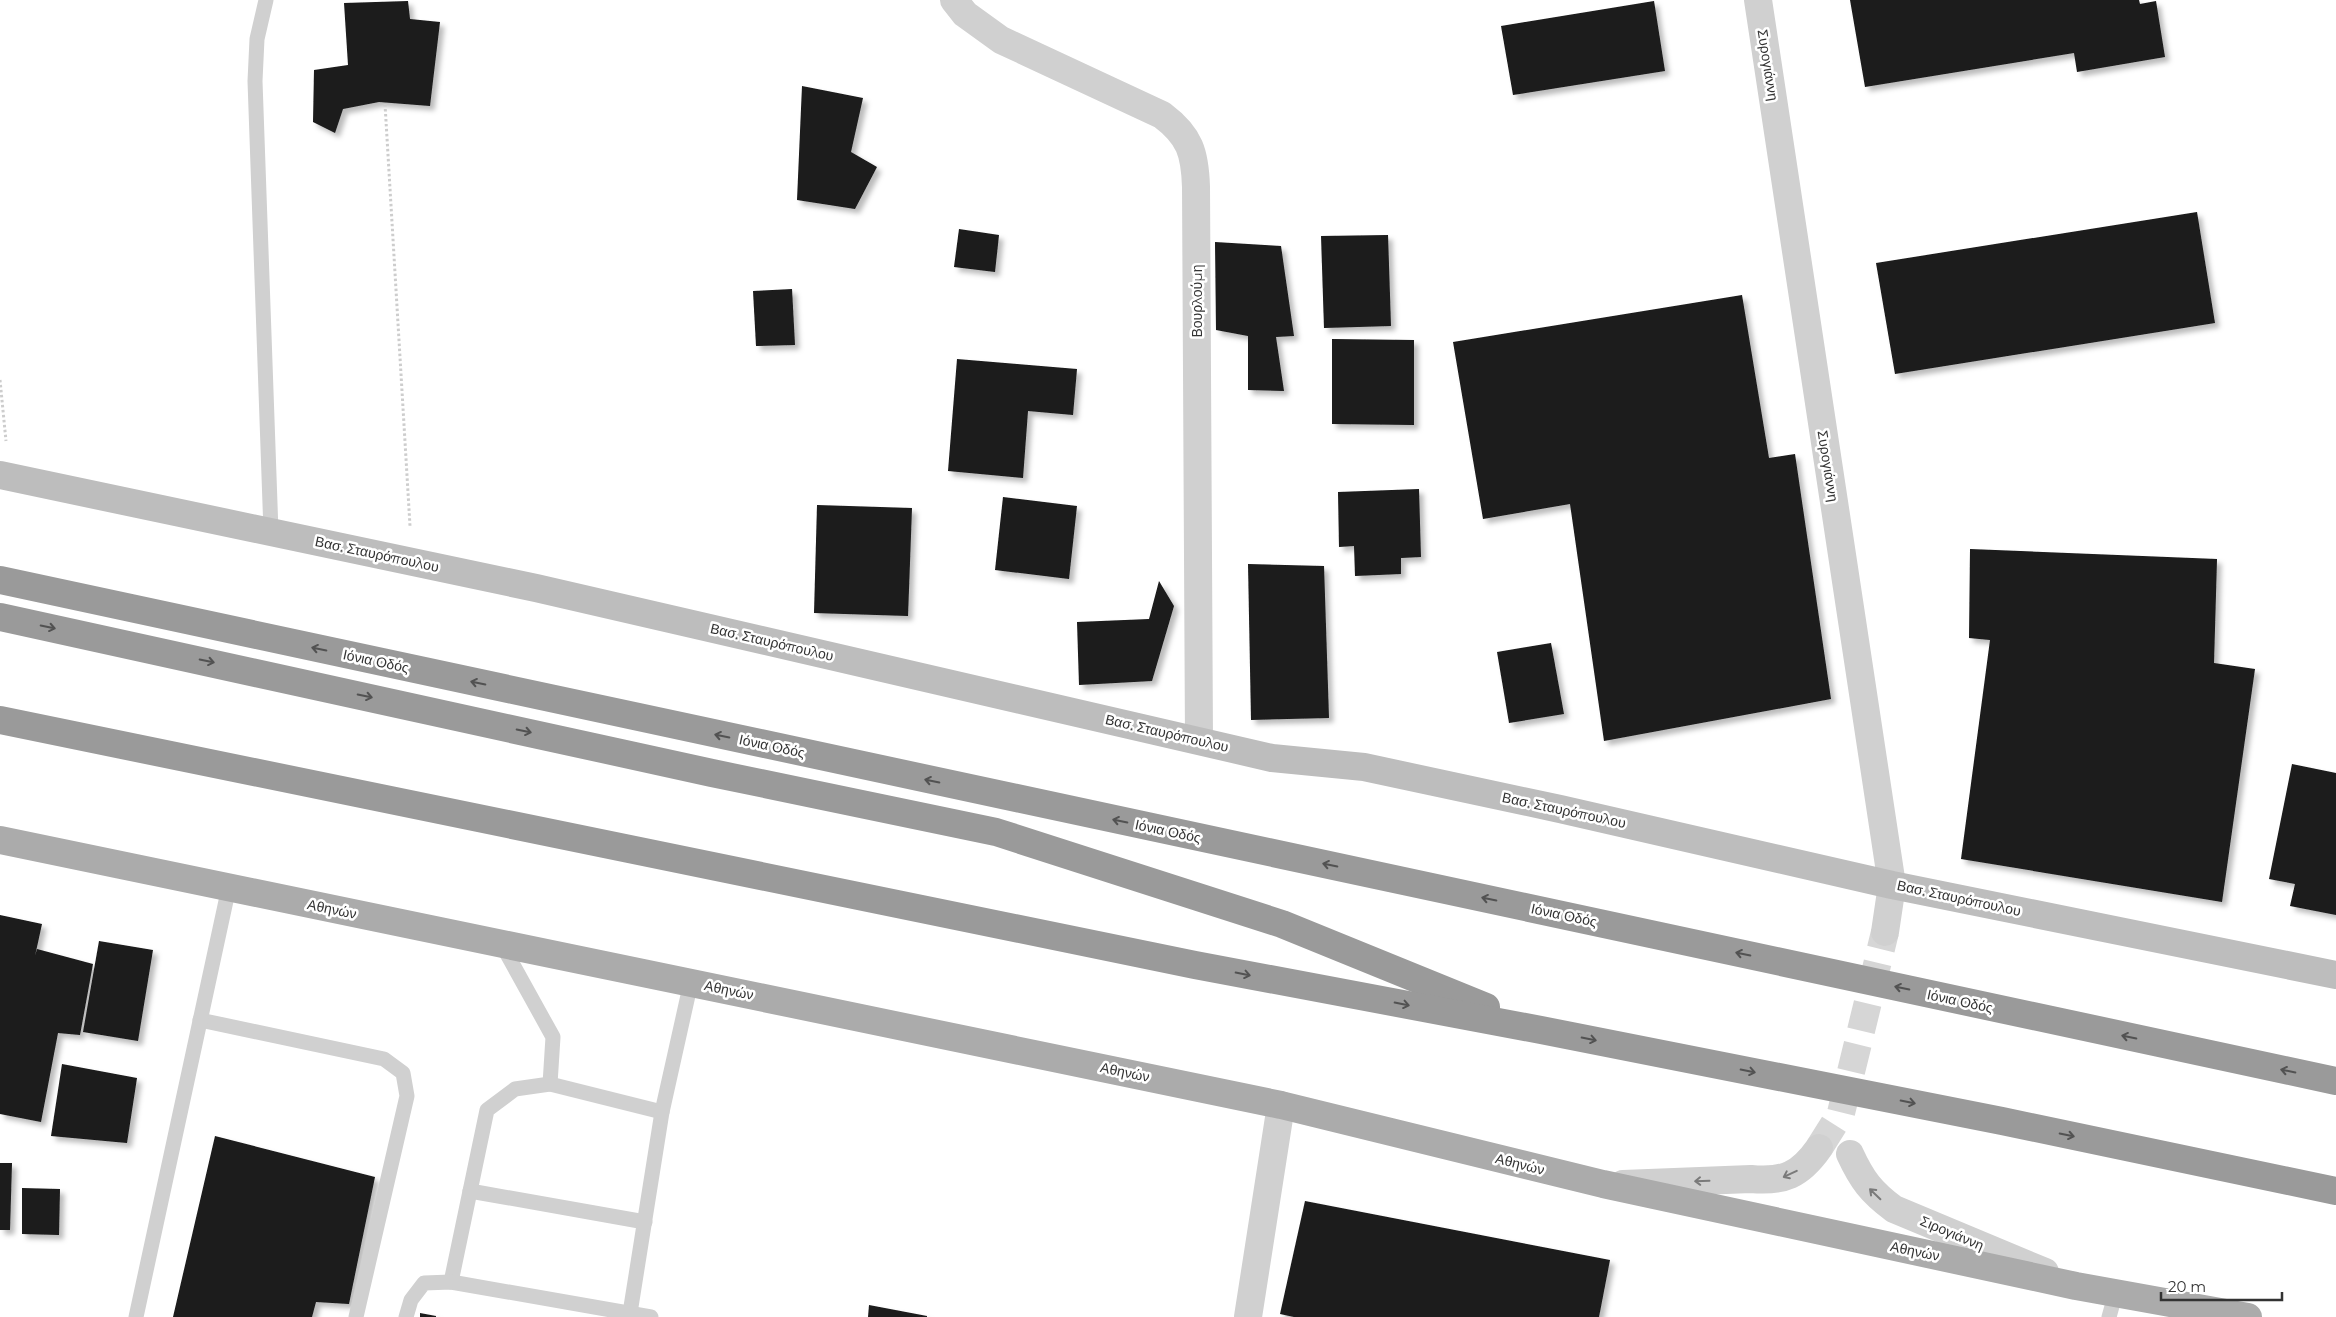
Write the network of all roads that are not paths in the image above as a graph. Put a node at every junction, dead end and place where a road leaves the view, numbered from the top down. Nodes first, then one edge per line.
1 (266, 0) edge
2 (954, 0) edge
3 (1758, 0) edge
4 (5, 476) edge
5 (270, 532) junction
6 (0, 580) edge
7 (0, 617) edge
8 (0, 720) edge
9 (1199, 740) junction
10 (0, 840) edge
11 (1892, 884) junction
12 (229, 888) junction
13 (1885, 932) tunnel mouth
14 (501, 943) junction
15 (2336, 975) edge
16 (691, 982) junction
17 (200, 1020) junction
18 (1541, 1030) junction
19 (2336, 1081) edge
20 (550, 1084) junction
21 (1281, 1105) junction
22 (662, 1112) junction
23 (1819, 1148) tunnel mouth
24 (1850, 1154) dead end
25 (1603, 1184) junction
26 (470, 1191) junction
27 (2336, 1191) edge
28 (645, 1222) junction
29 (451, 1282) junction
30 (2076, 1286) junction
31 (2113, 1305) edge
32 (630, 1313) junction
33 (136, 1317) edge
34 (356, 1317) edge
35 (406, 1317) edge
36 (651, 1317) edge
37 (1248, 1317) edge
38 (2248, 1317) edge

1 - 5 lane
2 - 9 street, Βουρλούμη
3 - 11 street, Συρογιάννη
4 - 5 street, Βασ. Σταυρόπουλου
5 - 9 street, Βασ. Σταυρόπουλου
19 -> 6 highway, Ιόνια Οδός
7 -> 18 highway
8 -> 18 highway
9 - 11 street, Βασ. Σταυρόπουλου
10 - 12 main road, Αθηνών
11 - 13 street, Συρογιάννη
11 - 15 street, Βασ. Σταυρόπουλου
12 - 14 main road, Αθηνών
12 - 17 lane
14 - 16 main road, Αθηνών
14 - 20 lane
16 - 21 main road, Αθηνών
16 - 22 lane
17 - 33 lane
17 - 34 lane
18 -> 27 highway
20 - 22 lane
20 - 26 lane
21 - 25 main road, Αθηνών
21 - 37 street
22 - 28 lane
23 -> 25 street
30 -> 24 street, Σιρογιάννη
25 - 30 main road, Αθηνών
26 - 28 lane
26 - 29 lane
28 - 32 lane
29 - 32 lane
29 - 35 lane
30 - 31 main road, Αθηνών
31 - 38 main road, Αθηνών
32 - 36 lane

